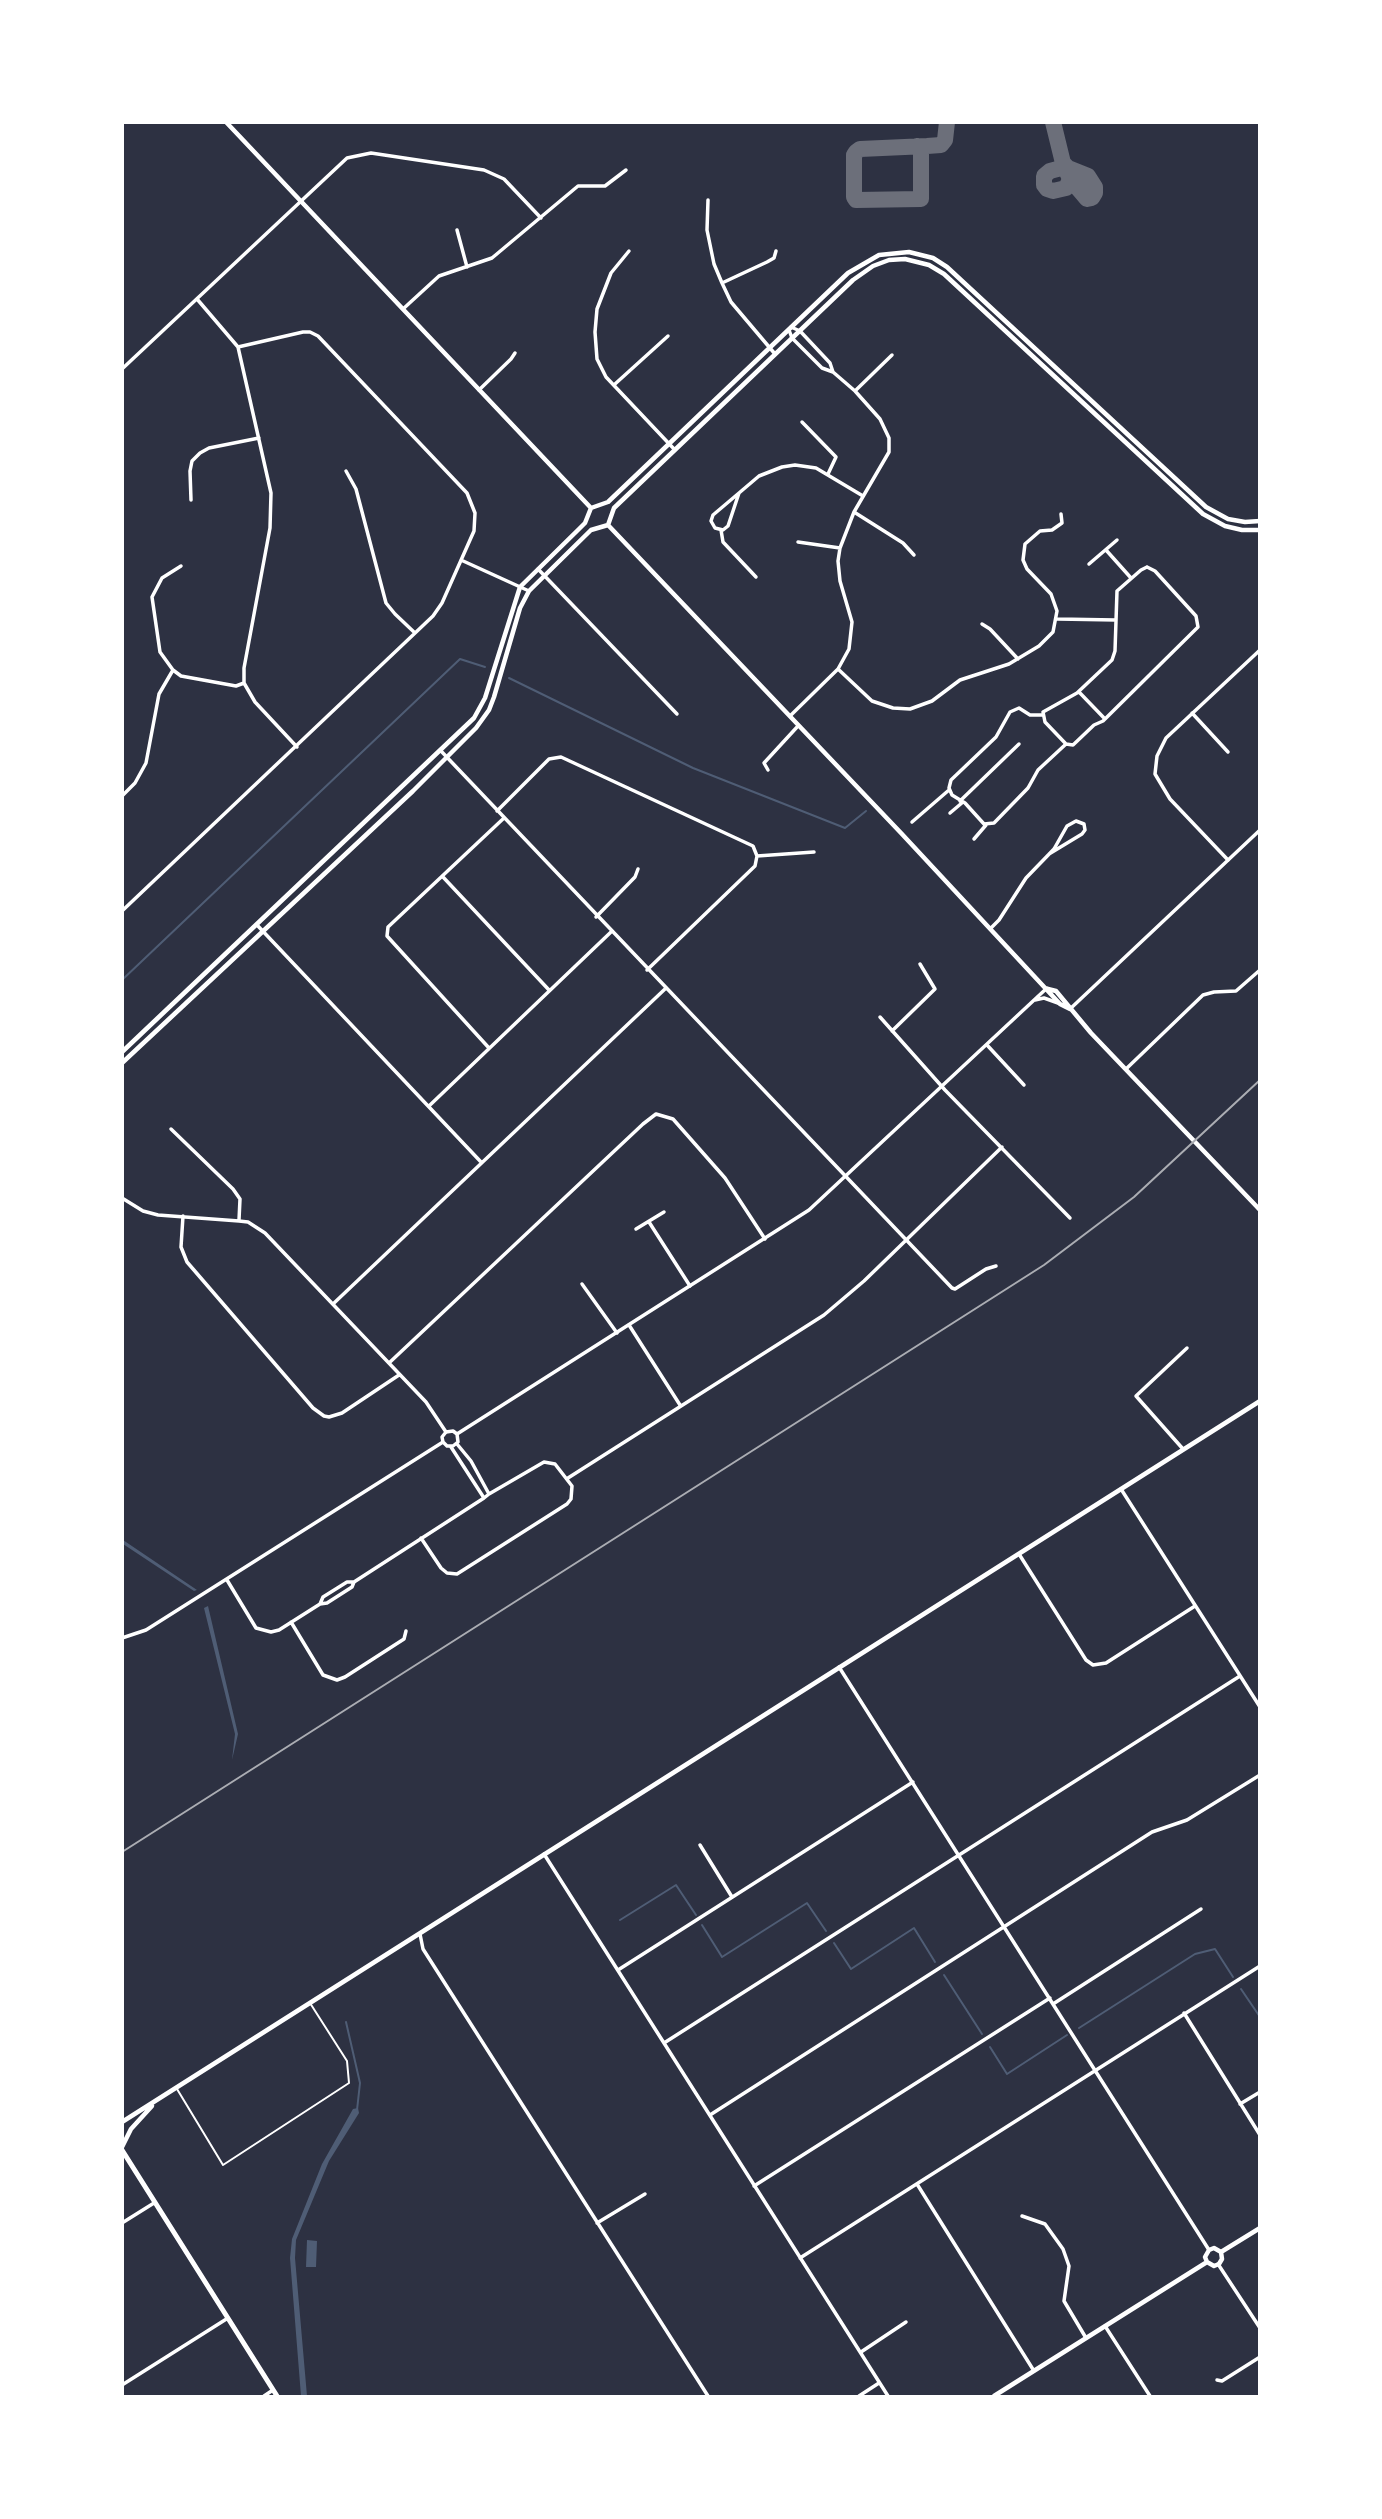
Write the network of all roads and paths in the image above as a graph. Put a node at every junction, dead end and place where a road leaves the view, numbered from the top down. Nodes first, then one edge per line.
1 (226, 122) edge
2 (626, 170) dead end
3 (708, 200) dead end
4 (300, 201) junction
5 (541, 218) junction
6 (457, 230) dead end
7 (629, 251) dead end
8 (776, 251) dead end
9 (467, 267) junction
10 (722, 283) junction
11 (197, 299) junction
12 (402, 309) junction
13 (790, 329) junction
14 (800, 331) junction
15 (668, 336) dead end
16 (792, 338) junction
17 (238, 346) junction
18 (769, 348) junction
19 (515, 353) dead end
20 (775, 354) junction
21 (892, 355) dead end
22 (122, 369) edge
23 (833, 372) junction
24 (614, 385) junction
25 (479, 390) junction
26 (855, 391) junction
27 (802, 422) dead end
28 (259, 438) junction
29 (669, 444) junction
30 (675, 450) junction
31 (346, 471) dead end
32 (828, 474) junction
33 (739, 493) junction
34 (863, 496) junction
35 (191, 500) dead end
36 (601, 504) junction
37 (591, 508) junction
38 (854, 512) junction
39 (1061, 514) dead end
40 (611, 515) junction
41 (587, 517) junction
42 (1259, 521) edge
43 (608, 525) junction
44 (597, 528) junction
45 (721, 530) junction
46 (1259, 530) edge
47 (1117, 540) dead end
48 (798, 541) dead end
49 (840, 548) junction
50 (1106, 550) junction
51 (914, 555) dead end
52 (461, 561) junction
53 (1089, 564) dead end
54 (181, 566) dead end
55 (537, 569) junction
56 (543, 575) junction
57 (756, 577) dead end
58 (1131, 578) junction
59 (520, 587) junction
60 (529, 591) junction
61 (1057, 619) junction
62 (1116, 621) junction
63 (982, 624) dead end
64 (415, 633) junction
65 (1259, 650) edge
66 (1019, 659) junction
67 (838, 669) junction
68 (173, 670) junction
69 (244, 683) junction
70 (1079, 692) junction
71 (1192, 713) junction
72 (677, 714) dead end
73 (1042, 715) junction
74 (789, 716) junction
75 (1105, 719) junction
76 (798, 726) junction
77 (1019, 744) dead end
78 (1066, 744) junction
79 (297, 747) junction
80 (441, 751) junction
81 (1228, 752) dead end
82 (446, 757) junction
83 (768, 770) dead end
84 (950, 790) junction
85 (122, 796) edge
86 (961, 801) junction
87 (497, 811) junction
88 (950, 813) dead end
89 (504, 818) junction
90 (912, 822) dead end
91 (986, 825) junction
92 (1259, 830) edge
93 (350, 837) junction
94 (974, 839) dead end
95 (356, 844) junction
96 (814, 852) dead end
97 (1049, 855) junction
98 (757, 856) junction
99 (1228, 860) junction
100 (638, 869) dead end
101 (443, 877) junction
102 (122, 911) edge
103 (596, 916) junction
104 (257, 925) junction
105 (991, 928) junction
106 (262, 931) junction
107 (611, 932) junction
108 (920, 964) dead end
109 (647, 970) junction
110 (1259, 970) edge
111 (665, 989) junction
112 (1047, 989) junction
113 (549, 990) junction
114 (1034, 1000) junction
115 (1060, 1004) junction
116 (1070, 1009) junction
117 (880, 1017) dead end
118 (892, 1031) junction
119 (987, 1045) junction
120 (489, 1048) junction
121 (122, 1052) edge
122 (122, 1063) edge
123 (1125, 1069) junction
124 (1024, 1085) dead end
125 (942, 1087) junction
126 (429, 1107) junction
127 (171, 1129) dead end
128 (1002, 1147) junction
129 (481, 1162) junction
130 (845, 1177) junction
131 (122, 1198) edge
132 (1259, 1210) edge
133 (664, 1212) dead end
134 (183, 1216) junction
135 (1070, 1218) dead end
136 (239, 1221) junction
137 (649, 1222) junction
138 (636, 1229) dead end
139 (765, 1239) junction
140 (906, 1240) junction
141 (996, 1266) dead end
142 (582, 1284) dead end
143 (690, 1286) junction
144 (333, 1304) junction
145 (629, 1325) junction
146 (617, 1333) junction
147 (1186, 1348) dead end
148 (389, 1363) junction
149 (399, 1375) junction
150 (1259, 1401) edge
151 (680, 1405) junction
152 (446, 1432) junction
153 (457, 1434) junction
154 (443, 1442) junction
155 (457, 1444) junction
156 (452, 1447) junction
157 (1183, 1449) junction
158 (568, 1478) junction
159 (1121, 1489) junction
160 (489, 1494) junction
161 (484, 1498) junction
162 (421, 1538) junction
163 (1019, 1554) junction
164 (226, 1580) junction
165 (1195, 1606) junction
166 (291, 1622) junction
167 (406, 1631) dead end
168 (122, 1638) edge
169 (839, 1667) junction
170 (1240, 1676) junction
171 (1259, 1707) edge
172 (1259, 1774) edge
173 (913, 1782) junction
174 (700, 1845) dead end
175 (544, 1854) junction
176 (959, 1855) junction
177 (733, 1897) junction
178 (1201, 1909) dead end
179 (1005, 1927) junction
180 (420, 1934) junction
181 (1259, 1966) edge
182 (618, 1970) junction
183 (1049, 1998) junction
184 (310, 2003) junction
185 (1054, 2004) junction
186 (1184, 2013) junction
187 (664, 2043) junction
188 (1096, 2070) junction
189 (176, 2088) junction
190 (1259, 2092) edge
191 (157, 2100) junction
192 (1240, 2104) junction
193 (710, 2115) junction
194 (122, 2122) edge
195 (1259, 2135) edge
196 (122, 2148) edge
197 (917, 2183) junction
198 (754, 2186) junction
199 (645, 2194) dead end
200 (155, 2203) junction
201 (1022, 2216) dead end
202 (122, 2223) edge
203 (597, 2223) junction
204 (1259, 2228) edge
205 (1209, 2250) junction
206 (1221, 2252) junction
207 (800, 2258) junction
208 (1207, 2262) junction
209 (1218, 2264) junction
210 (228, 2318) junction
211 (906, 2322) dead end
212 (1105, 2326) junction
213 (1259, 2326) edge
214 (1086, 2338) junction
215 (860, 2353) junction
216 (1259, 2357) edge
217 (1034, 2371) junction
218 (1217, 2380) dead end
219 (879, 2383) junction
220 (122, 2385) edge
221 (275, 2393) edge
222 (264, 2396) edge
223 (708, 2396) edge
224 (859, 2396) edge
225 (888, 2396) edge
226 (994, 2396) edge
227 (1150, 2396) edge

1 - 4 main road
2 - 5 street
3 - 10 street
4 - 5 street
4 - 11 street
4 - 12 main road
5 - 9 street
6 - 9 street
7 - 24 street
8 - 10 street
9 - 12 street
10 - 18 street
11 - 17 street
11 - 22 street
12 - 25 main road
13 - 14 street
13 - 16 street
13 - 18 main road
13 - 42 main road
14 - 16 main road
14 - 23 street
14 - 46 main road
15 - 24 street
16 - 20 main road
16 - 23 street
17 - 28 street
17 - 52 street
18 - 20 street
18 - 29 main road
19 - 25 street
20 - 30 main road
21 - 26 street
23 - 26 street
24 - 29 street
25 - 37 main road
26 - 34 street
27 - 32 street
28 - 35 street
28 - 69 street
29 - 30 street
29 - 36 main road
30 - 40 main road
31 - 64 street
32 - 33 street
32 - 34 street
33 - 45 street
33 - 45 street
34 - 38 street
36 - 37 main road
36 - 40 main road
37 - 41 main road
38 - 49 street
38 - 51 street
39 - 61 street
40 - 43 main road
41 - 44 main road
41 - 55 main road
43 - 44 main road
43 - 74 main road
44 - 56 main road
45 - 57 street
47 - 50 street
48 - 49 street
49 - 67 street
50 - 53 street
50 - 58 street
52 - 59 street
52 - 64 street
54 - 68 street
55 - 56 street
55 - 59 main road
56 - 60 main road
56 - 72 street
58 - 62 street
58 - 75 street
59 - 60 street
59 - 80 main road
60 - 82 main road
61 - 62 street
61 - 66 street
62 - 70 street
63 - 66 street
64 - 79 street
65 - 71 street
66 - 67 street
67 - 74 street
68 - 69 street
68 - 85 street
69 - 79 street
70 - 73 street
70 - 75 street
71 - 81 street
71 - 99 street
73 - 78 street
73 - 84 street
74 - 76 main road
75 - 78 street
76 - 83 street
76 - 105 main road
77 - 86 street
78 - 91 street
79 - 102 street
80 - 82 street
80 - 93 main road
82 - 87 street
82 - 95 main road
84 - 86 street
84 - 90 street
86 - 88 street
86 - 91 street
87 - 89 street
87 - 98 street
89 - 101 street
89 - 103 street
91 - 94 street
92 - 99 street
93 - 95 main road
93 - 104 main road
95 - 106 main road
96 - 98 street
97 - 97 street
97 - 105 street
98 - 109 street
99 - 116 street
100 - 103 street
101 - 113 street
101 - 120 street
103 - 107 street
104 - 106 street
104 - 121 main road
105 - 112 main road
106 - 122 main road
106 - 126 street
107 - 109 street
107 - 113 street
108 - 118 street
109 - 111 street
110 - 123 street
111 - 129 street
111 - 130 street
112 - 114 street
112 - 115 main road
112 - 116 main road
113 - 120 street
114 - 115 street
114 - 119 street
115 - 116 main road
116 - 123 main road
117 - 118 street
118 - 125 street
119 - 124 street
119 - 125 street
120 - 126 street
123 - 132 main road
125 - 128 street
125 - 130 street
126 - 129 street
127 - 136 street
128 - 135 street
128 - 140 street
129 - 144 street
130 - 139 street
130 - 140 street
131 - 134 street
133 - 137 street
134 - 136 street
134 - 149 street
136 - 144 street
137 - 138 street
137 - 143 street
139 - 143 street
139 - 148 street
140 - 141 street
140 - 151 street
142 - 146 street
143 - 145 street
144 - 148 street
145 - 146 street
145 - 151 street
146 - 153 street
147 - 157 street
148 - 149 street
149 - 152 street
150 - 157 main road
151 - 158 street
152 - 153 street
152 - 154 street
153 - 155 street
154 - 156 street
154 - 164 street
155 - 156 street
155 - 160 street
156 - 161 street
157 - 159 main road
158 - 160 street
158 - 162 street
159 - 163 main road
159 - 165 street
160 - 161 street
161 - 162 street
162 - 166 street
163 - 165 street
163 - 169 main road
164 - 166 street
164 - 168 street
165 - 170 street
166 - 167 street
169 - 173 street
169 - 175 main road
170 - 171 street
170 - 176 street
172 - 179 street
173 - 176 street
173 - 177 street
174 - 177 street
175 - 180 main road
175 - 182 street
176 - 179 street
176 - 187 street
177 - 182 street
178 - 185 street
179 - 183 street
179 - 193 street
180 - 184 main road
180 - 203 street
181 - 186 street
182 - 187 street
183 - 185 street
183 - 198 street
184 - 189 main road
184 - 189 lane
185 - 188 street
186 - 188 street
186 - 192 street
187 - 193 street
188 - 197 street
188 - 205 street
189 - 191 main road
190 - 192 street
191 - 194 main road
191 - 196 main road
192 - 195 street
193 - 198 street
196 - 200 highway
197 - 207 street
197 - 217 street
198 - 207 street
199 - 203 street
200 - 202 street
200 - 210 highway
201 - 214 street
203 - 223 street
204 - 206 main road
205 - 206 main road
205 - 208 main road
206 - 209 main road
207 - 215 street
208 - 209 main road
208 - 212 main road
209 - 213 street
210 - 220 street
210 - 221 highway
211 - 215 street
212 - 214 main road
212 - 227 street
214 - 217 main road
215 - 219 street
216 - 218 street
217 - 226 main road
219 - 224 street
219 - 225 street
221 - 222 street

